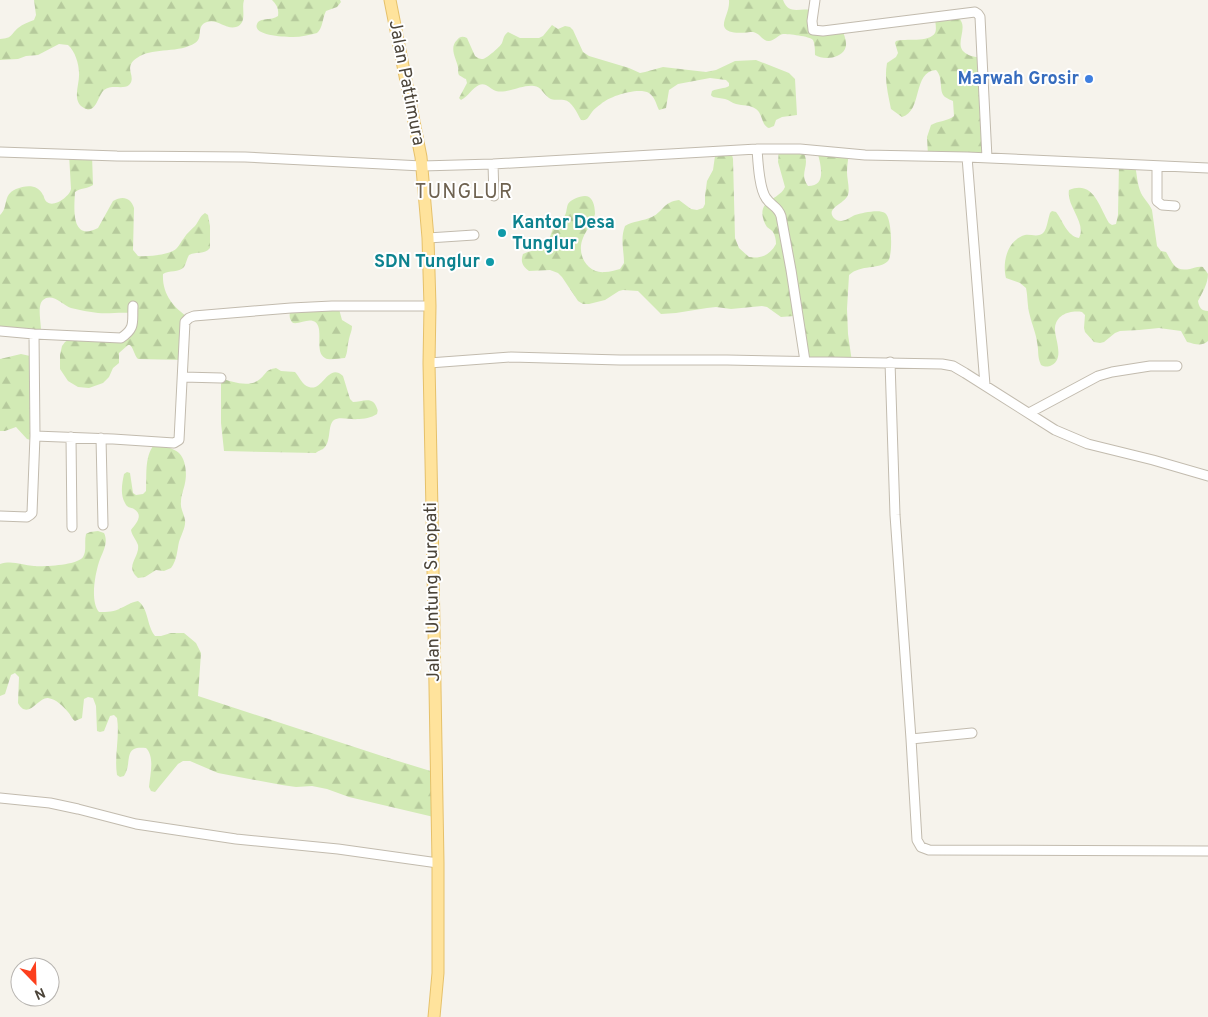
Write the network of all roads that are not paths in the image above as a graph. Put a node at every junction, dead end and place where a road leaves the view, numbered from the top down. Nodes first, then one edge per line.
1 (390, 0) edge
2 (815, 0) edge
3 (757, 149) junction
4 (0, 152) edge
5 (967, 157) junction
6 (987, 158) junction
7 (493, 164) junction
8 (422, 166) junction
9 (1157, 166) junction
10 (1208, 168) edge
11 (494, 196) dead end
12 (1175, 206) dead end
13 (474, 235) dead end
14 (428, 238) junction
15 (133, 306) dead end
16 (430, 306) junction
17 (0, 331) edge
18 (34, 334) junction
19 (805, 361) junction
20 (890, 362) junction
21 (429, 363) junction
22 (1177, 366) dead end
23 (183, 377) junction
24 (221, 378) dead end
25 (985, 385) junction
26 (1029, 413) junction
27 (35, 436) junction
28 (71, 437) junction
29 (101, 438) junction
30 (1208, 476) edge
31 (0, 516) edge
32 (103, 525) dead end
33 (72, 527) dead end
34 (972, 733) dead end
35 (911, 739) junction
36 (0, 798) edge
37 (1208, 851) edge
38 (438, 863) junction
39 (434, 1017) edge

1 - 8 main road, Jalan Pattimura
2 - 6 street
3 - 5 street
3 - 7 street
3 - 19 street
4 - 8 street
5 - 6 street
5 - 25 street
6 - 9 street
7 - 8 street
7 - 11 street
8 - 14 main road, Jalan Untung Suropati
9 - 10 street
9 - 12 street
13 - 14 street
14 - 16 main road, Jalan Untung Suropati
15 - 18 street
16 - 21 main road, Jalan Untung Suropati
16 - 23 street
17 - 18 street
18 - 27 street
19 - 20 street
19 - 21 street
20 - 25 street
20 - 35 street
21 - 38 main road, Jalan Untung Suropati
22 - 26 street
23 - 24 street
23 - 29 street
25 - 26 street
26 - 30 street
27 - 28 street
27 - 31 street
28 - 29 street
28 - 33 street
29 - 32 street
34 - 35 street
35 - 37 street
36 - 38 street
38 - 39 main road, Jalan Untung Suropati

